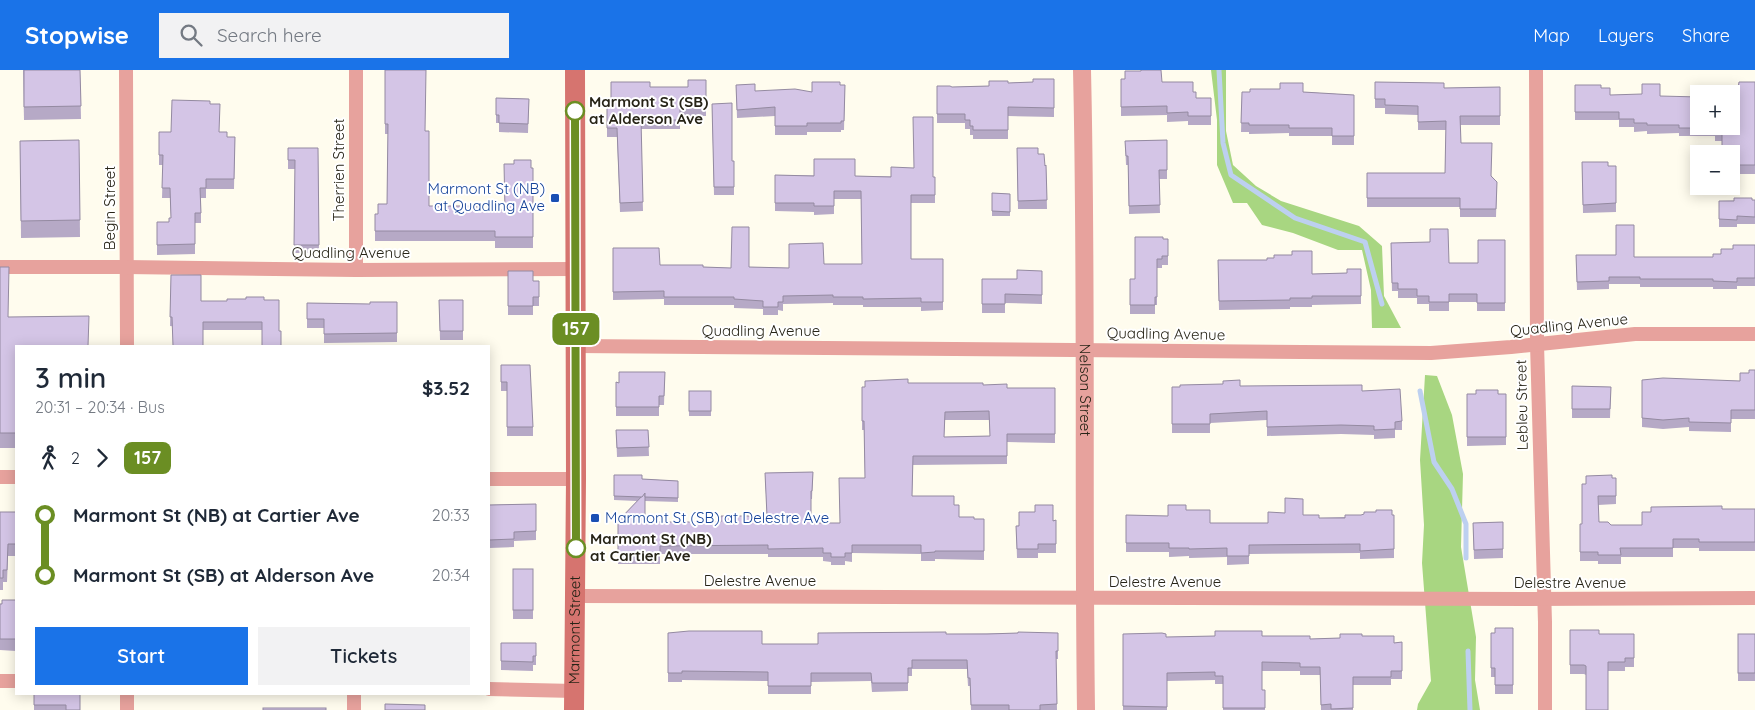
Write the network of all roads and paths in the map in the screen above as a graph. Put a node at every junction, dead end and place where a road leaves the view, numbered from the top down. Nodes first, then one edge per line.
1 (126, 70) edge
2 (356, 70) edge
3 (575, 70) edge
4 (1082, 70) edge
5 (1536, 70) edge
6 (0, 267) edge
7 (126, 267) junction
8 (575, 269) junction
9 (356, 270) junction
10 (1755, 334) edge
11 (1537, 344) junction
12 (127, 345) edge
13 (576, 346) junction
14 (1086, 350) junction
15 (0, 477) edge
16 (15, 477) edge
17 (490, 479) edge
18 (576, 479) junction
19 (576, 596) junction
20 (1085, 598) junction
21 (1755, 598) edge
22 (1544, 600) junction
23 (0, 682) edge
24 (15, 682) edge
25 (490, 689) edge
26 (127, 695) edge
27 (354, 695) edge
28 (575, 700) edge
29 (127, 710) edge
30 (354, 710) edge
31 (1086, 710) edge
32 (1545, 710) edge

1 - 7 street, Begin Street
2 - 9 street, Therrien Street
3 - 8 main road, Marmont Street
4 - 14 street, Nelson Street
5 - 11 street, Lebleu Street
6 - 7 street, Quadling Avenue
7 - 9 street, Quadling Avenue
7 - 12 street, Begin Street
8 - 9 street, Quadling Avenue
8 - 13 main road, Marmont Street
10 - 11 street, Quadling Avenue
11 - 14 street, Quadling Avenue
11 - 22 street, Lebleu Street
13 - 14 street, Quadling Avenue
13 - 18 main road, Marmont Street
14 - 20 street, Nelson Street
15 - 16 street
17 - 18 street
18 - 19 main road, Marmont Street
19 - 20 street, Delestre Avenue
19 - 28 main road, Marmont Street
20 - 22 street, Delestre Avenue
20 - 31 street, Nelson Street
21 - 22 street, Delestre Avenue
22 - 32 street, Lebleu Street
23 - 24 street
25 - 28 street
26 - 29 street
27 - 30 street

